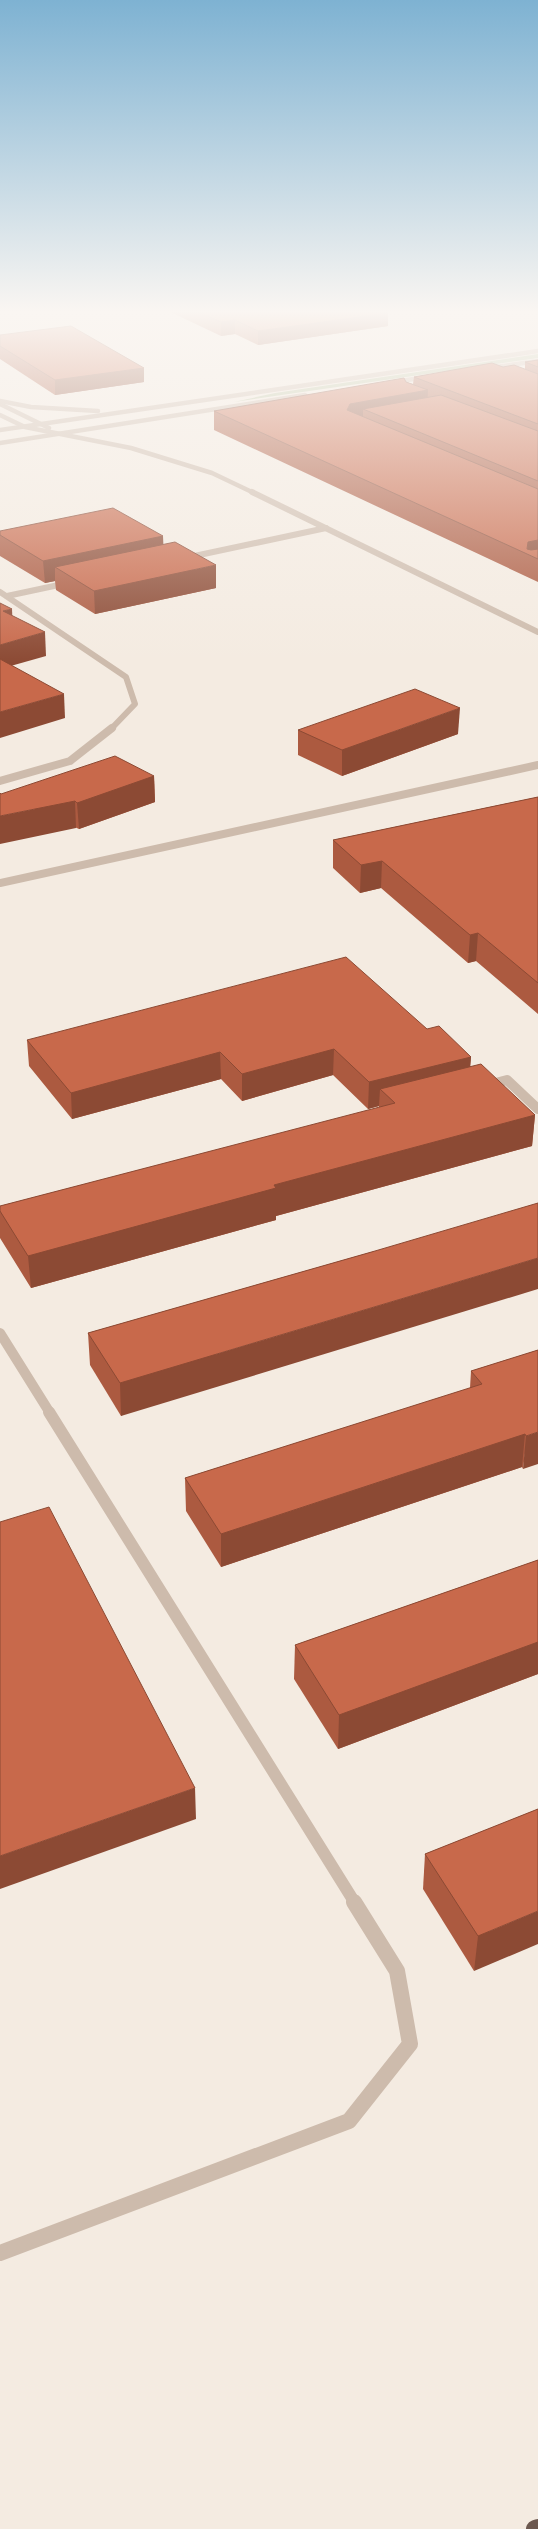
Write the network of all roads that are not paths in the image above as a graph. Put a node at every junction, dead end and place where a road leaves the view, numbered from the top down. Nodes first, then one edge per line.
1 (25, 427) joint
2 (48, 427) edge
3 (98, 427) edge
4 (0, 430) edge
5 (58, 433) junction
6 (0, 443) edge
7 (326, 528) junction
8 (178, 560) edge
9 (77, 581) edge
10 (0, 592) edge
11 (7, 596) junction
12 (538, 632) edge
13 (538, 765) edge
14 (0, 781) edge
15 (0, 883) edge
16 (477, 1088) edge
17 (538, 1109) edge
18 (0, 1333) edge
19 (0, 2254) edge
20 (538, 2528) edge
21 (535, 2529) edge

1 - 4 street
1 - 5 street
2 - 5 street
3 - 5 street
5 - 6 street
5 - 7 street
7 - 8 street
7 - 12 street
9 - 11 street
10 - 11 street
11 - 14 street
13 - 15 street
16 - 17 street
18 - 19 street
20 - 21 highway

